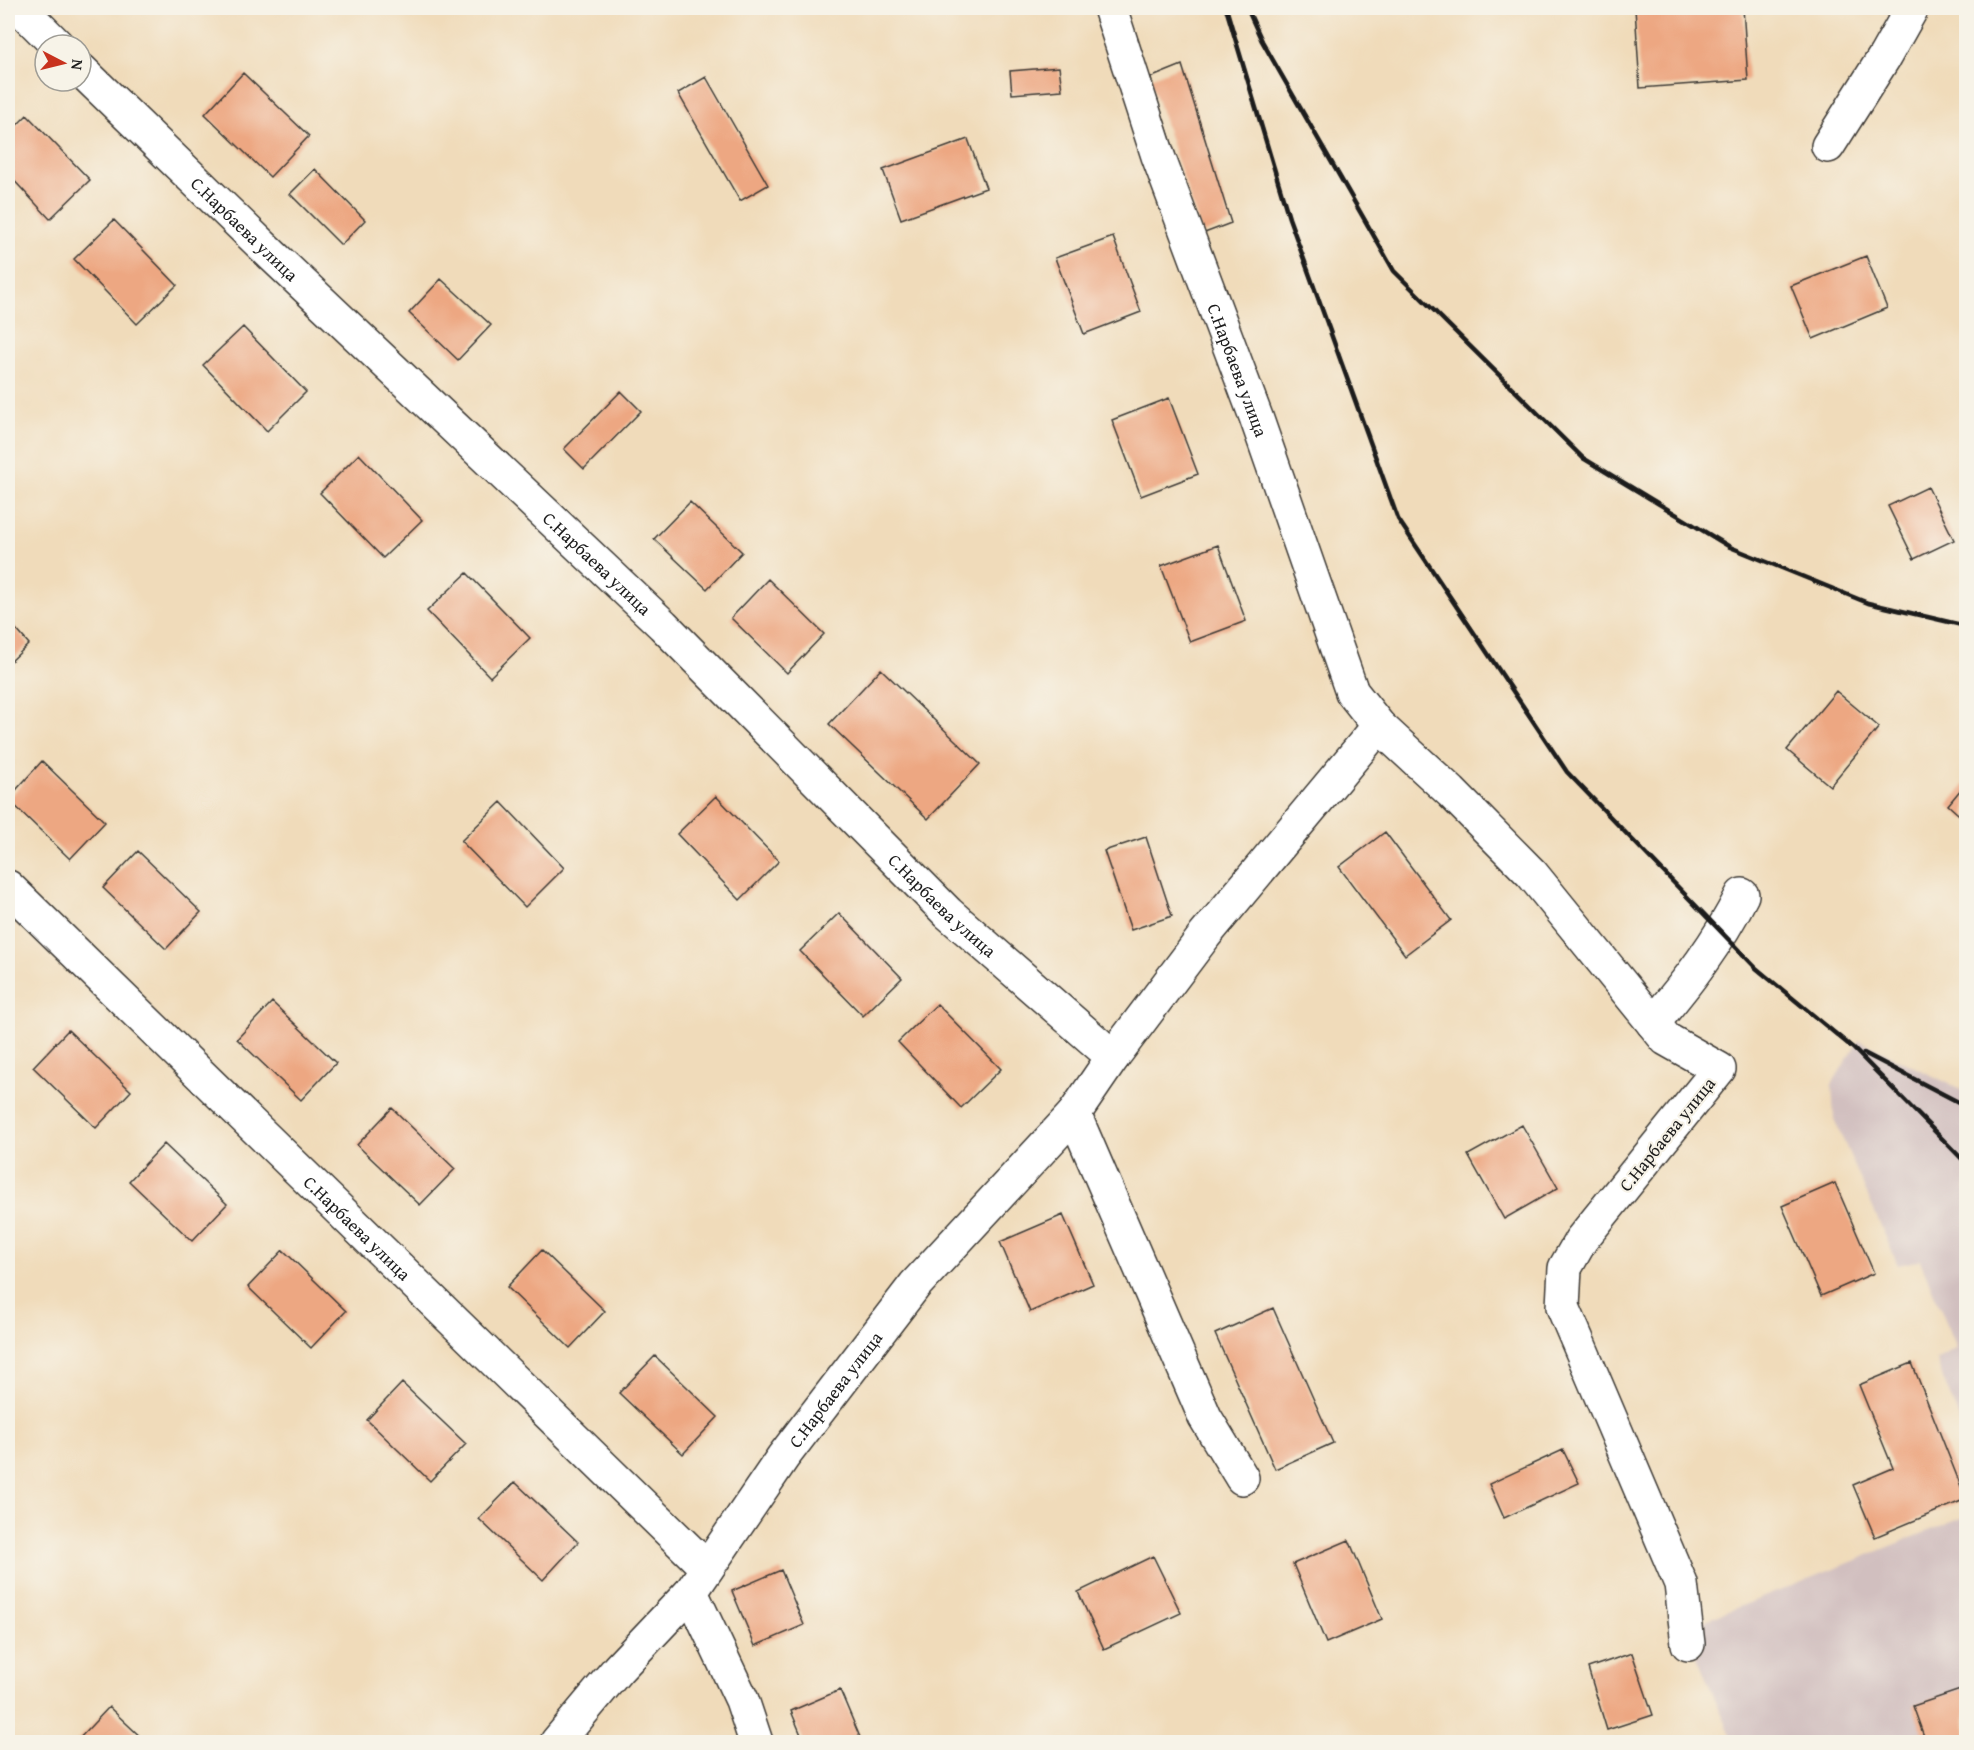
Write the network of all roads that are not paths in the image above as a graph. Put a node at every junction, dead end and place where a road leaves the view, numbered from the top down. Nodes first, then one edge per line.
1 (20, 8) edge
2 (1110, 8) edge
3 (1912, 8) edge
4 (45, 33) edge
5 (93, 82) edge
6 (1828, 146) dead end
7 (1379, 726) junction
8 (8, 887) edge
9 (1742, 895) dead end
10 (1653, 1023) junction
11 (1113, 1058) junction
12 (1074, 1114) junction
13 (1242, 1478) dead end
14 (699, 1580) junction
15 (1688, 1644) dead end
16 (557, 1743) edge
17 (756, 1743) edge

1 - 4 street
2 - 7 street, С.Нарбаева улица
3 - 6 street
5 - 11 street, С.Нарбаева улица
7 - 10 street, С.Нарбаева улица
7 - 11 street, С.Нарбаева улица
8 - 14 street, С.Нарбаева улица
9 - 10 street
10 - 15 street, С.Нарбаева улица
11 - 12 street, С.Нарбаева улица
12 - 13 street
12 - 14 street, С.Нарбаева улица
14 - 16 street, С.Нарбаева улица
14 - 17 street, С.Нарбаева улица

